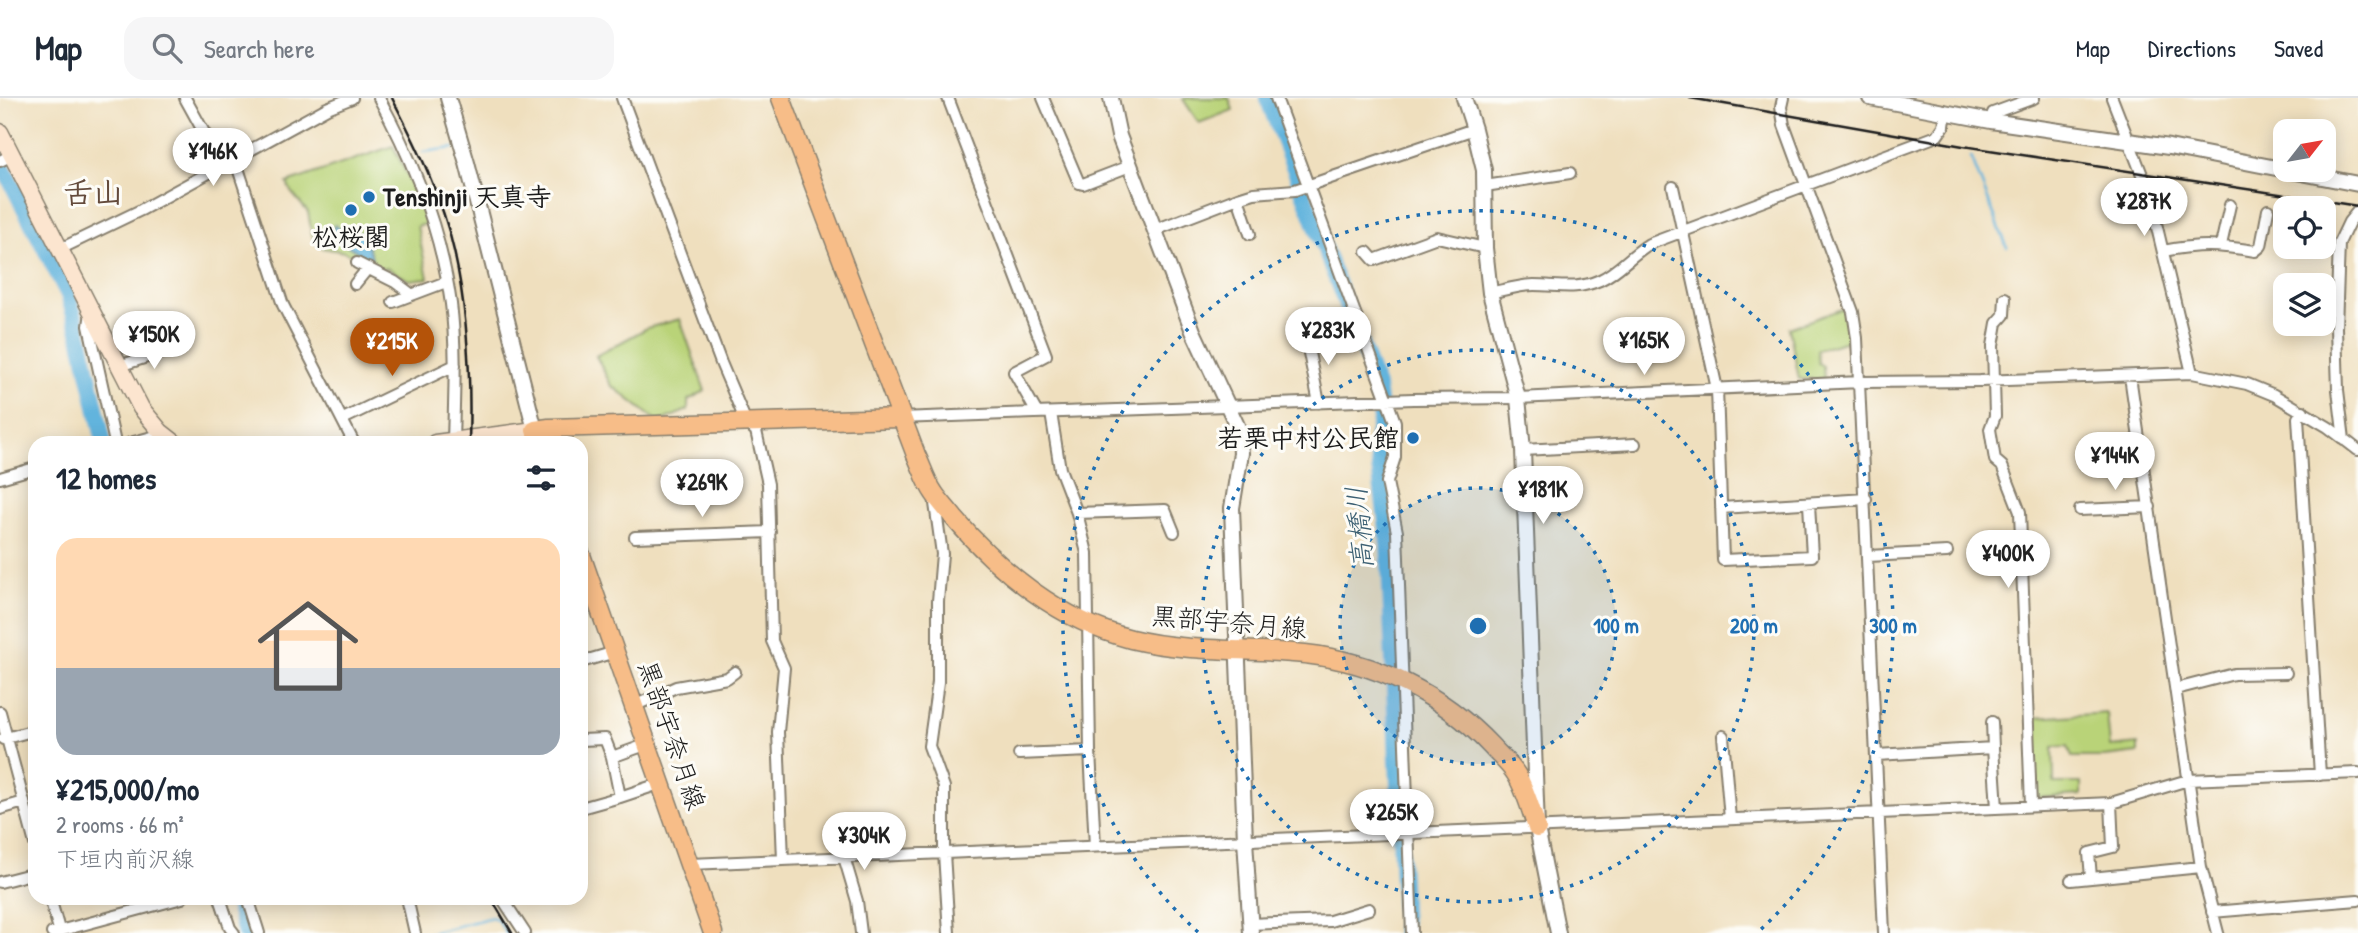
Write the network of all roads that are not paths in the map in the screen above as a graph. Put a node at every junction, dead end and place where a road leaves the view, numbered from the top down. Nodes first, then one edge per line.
1 (185, 98) edge
2 (352, 98) edge
3 (379, 98) edge
4 (622, 98) edge
5 (781, 98) edge
6 (948, 98) edge
7 (1043, 98) edge
8 (1111, 98) edge
9 (1276, 98) edge
10 (1464, 98) edge
11 (1783, 98) edge
12 (1870, 98) edge
13 (2034, 98) edge
14 (2112, 98) edge
15 (452, 99) edge
16 (324, 103) edge
17 (1946, 112) junction
18 (1990, 121) junction
19 (1474, 129) junction
20 (0, 132) edge
21 (2129, 141) junction
22 (6, 158) edge
23 (234, 159) junction
24 (222, 165) junction
25 (1130, 166) junction
26 (1570, 173) dead end
27 (2358, 184) edge
28 (1807, 185) junction
29 (1309, 186) junction
30 (1485, 186) junction
31 (1674, 187) dead end
32 (1238, 198) junction
33 (2230, 205) dead end
34 (2268, 210) dead end
35 (2358, 211) edge
36 (1155, 230) junction
37 (1683, 233) junction
38 (1250, 234) dead end
39 (2221, 245) junction
40 (1485, 248) junction
41 (60, 249) junction
42 (2163, 251) junction
43 (1367, 252) dead end
44 (357, 263) dead end
45 (368, 268) junction
46 (446, 282) junction
47 (355, 284) dead end
48 (1490, 293) junction
49 (411, 294) junction
50 (2005, 298) dead end
51 (393, 302) dead end
52 (91, 310) junction
53 (1306, 338) dead end
54 (178, 347) dead end
55 (455, 365) junction
56 (120, 366) junction
57 (2192, 373) junction
58 (2130, 376) junction
59 (1993, 380) junction
60 (1860, 382) junction
61 (1717, 389) junction
62 (1518, 398) junction
63 (1388, 400) junction
64 (1319, 403) junction
65 (1229, 406) junction
66 (2303, 411) junction
67 (1037, 413) junction
68 (1051, 413) junction
69 (900, 418) junction
70 (343, 419) junction
71 (746, 422) junction
72 (161, 432) junction
73 (113, 436) edge
74 (154, 436) edge
75 (166, 436) edge
76 (351, 436) edge
77 (453, 436) edge
78 (537, 436) edge
79 (2344, 440) junction
80 (1635, 444) dead end
81 (1523, 450) junction
82 (2358, 450) edge
83 (28, 470) edge
84 (0, 478) edge
85 (933, 492) junction
86 (1866, 499) junction
87 (1809, 504) junction
88 (2151, 507) junction
89 (1721, 508) junction
90 (2080, 510) dead end
91 (1077, 513) junction
92 (770, 531) junction
93 (1174, 533) dead end
94 (635, 537) dead end
95 (1947, 552) dead end
96 (1868, 556) junction
97 (588, 575) edge
98 (1088, 624) junction
99 (1237, 651) junction
100 (615, 652) junction
101 (588, 660) edge
102 (735, 672) dead end
103 (2286, 673) dead end
104 (1403, 682) junction
105 (2176, 689) junction
106 (634, 706) junction
107 (0, 712) edge
108 (1992, 722) dead end
109 (28, 732) edge
110 (1723, 736) dead end
111 (3, 739) edge
112 (588, 740) edge
113 (648, 744) junction
114 (1993, 748) junction
115 (1090, 751) junction
116 (1019, 754) dead end
117 (1877, 755) junction
118 (612, 757) junction
119 (2358, 773) edge
120 (2320, 775) junction
121 (2188, 780) junction
122 (662, 783) junction
123 (620, 797) junction
124 (24, 802) junction
125 (2112, 803) junction
126 (588, 805) edge
127 (2031, 806) junction
128 (1997, 808) junction
129 (0, 809) edge
130 (1880, 813) junction
131 (28, 817) edge
132 (1730, 819) junction
133 (1537, 828) junction
134 (1408, 832) junction
135 (1245, 840) junction
136 (1095, 846) junction
137 (944, 853) junction
138 (844, 857) junction
139 (783, 860) junction
140 (690, 864) junction
141 (2201, 867) junction
142 (28, 875) edge
143 (2091, 878) junction
144 (2071, 880) dead end
145 (0, 882) edge
146 (2358, 900) edge
147 (51, 905) edge
148 (156, 905) edge
149 (222, 905) edge
150 (250, 905) edge
151 (409, 905) edge
152 (507, 905) edge
153 (1368, 909) dead end
154 (2212, 912) junction
155 (1250, 929) edge
156 (57, 932) edge
157 (234, 933) edge
158 (259, 933) edge
159 (415, 933) edge
160 (525, 933) edge
161 (713, 933) edge
162 (861, 933) edge
163 (949, 933) edge
164 (1412, 933) edge
165 (1558, 933) edge
166 (1884, 933) edge
167 (2218, 933) edge

1 - 24 street
2 - 16 street
3 - 46 street
4 - 71 street
5 - 69 main road, 黒部宇奈月線
6 - 67 street
7 - 25 street
8 - 25 street
9 - 29 street
10 - 19 street
11 - 28 street
12 - 17 street
13 - 18 street
14 - 21 street
15 - 78 street
16 - 23 street
17 - 18 street
17 - 28 street
18 - 21 street
19 - 29 street
19 - 30 street
20 - 22 main road
21 - 27 street
21 - 42 street
22 - 41 main road
23 - 24 street
23 - 70 street
24 - 41 street
25 - 36 street
26 - 30 street
28 - 37 street
28 - 60 street
29 - 32 street
29 - 63 street
30 - 40 street
31 - 37 street
32 - 36 street
32 - 38 street
33 - 39 street
34 - 39 street
35 - 79 street
36 - 65 street
37 - 48 street
37 - 61 street
39 - 42 street
40 - 43 street
40 - 48 street
41 - 52 main road
42 - 57 street
44 - 45 street
45 - 47 street
45 - 49 street
46 - 49 street
46 - 55 street
48 - 62 street
49 - 51 street
50 - 59 street
52 - 56 main road
52 - 73 street
53 - 64 street
54 - 56 street
55 - 70 street
55 - 77 street
56 - 72 main road
57 - 58 street
57 - 66 street
58 - 59 street
58 - 88 street
59 - 60 street
59 - 127 street
60 - 61 street
60 - 86 street
61 - 62 street
61 - 89 street
62 - 63 street
62 - 81 street
63 - 64 street
63 - 104 street
64 - 65 street
65 - 68 street
65 - 99 street
66 - 79 street
66 - 120 street
67 - 68 street
67 - 69 street
68 - 91 street
69 - 71 main road
69 - 85 main road, 黒部宇奈月線
70 - 76 street
71 - 78 main road
71 - 92 street
72 - 74 street
72 - 75 main road
79 - 82 street
80 - 81 street
81 - 133 street
83 - 84 street
85 - 98 main road, 黒部宇奈月線
85 - 137 street
86 - 87 street
86 - 96 street
87 - 89 street
87 - 89 street
88 - 90 street
88 - 105 street
91 - 93 street
91 - 98 street
92 - 94 street
92 - 139 street
95 - 96 street
96 - 117 street
97 - 100 main road, 黒部宇奈月線
98 - 99 main road, 黒部宇奈月線
98 - 115 street
99 - 104 main road, 黒部宇奈月線
99 - 135 street
100 - 101 street
100 - 106 main road, 黒部宇奈月線
102 - 106 street
103 - 105 street
104 - 133 main road, 黒部宇奈月線
104 - 134 street
105 - 121 street
106 - 113 main road, 黒部宇奈月線
107 - 111 street
108 - 114 street
109 - 111 street
110 - 132 street
111 - 124 street
112 - 118 street
113 - 118 street
113 - 122 main road, 黒部宇奈月線
114 - 117 street
114 - 128 street
115 - 116 street
115 - 136 street
117 - 130 street
118 - 123 street
119 - 120 street
120 - 121 street
121 - 125 street
121 - 141 street
122 - 123 street
122 - 140 main road, 黒部宇奈月線
123 - 126 street
124 - 129 street
124 - 131 street
125 - 127 street
125 - 143 street
127 - 128 street
128 - 130 street
130 - 132 street
130 - 166 street
132 - 133 street
133 - 134 street
133 - 165 street
134 - 135 street
134 - 164 street
135 - 136 street
135 - 155 street
136 - 137 street
137 - 138 street
137 - 163 street
138 - 139 street
138 - 162 street
139 - 140 street
140 - 161 main road, 黒部宇奈月線
141 - 143 street
141 - 154 street
142 - 145 street
143 - 144 street
146 - 154 street
147 - 156 street
148 - 156 street
149 - 157 street
150 - 158 street
151 - 159 street
152 - 160 street
153 - 155 street
154 - 167 street

